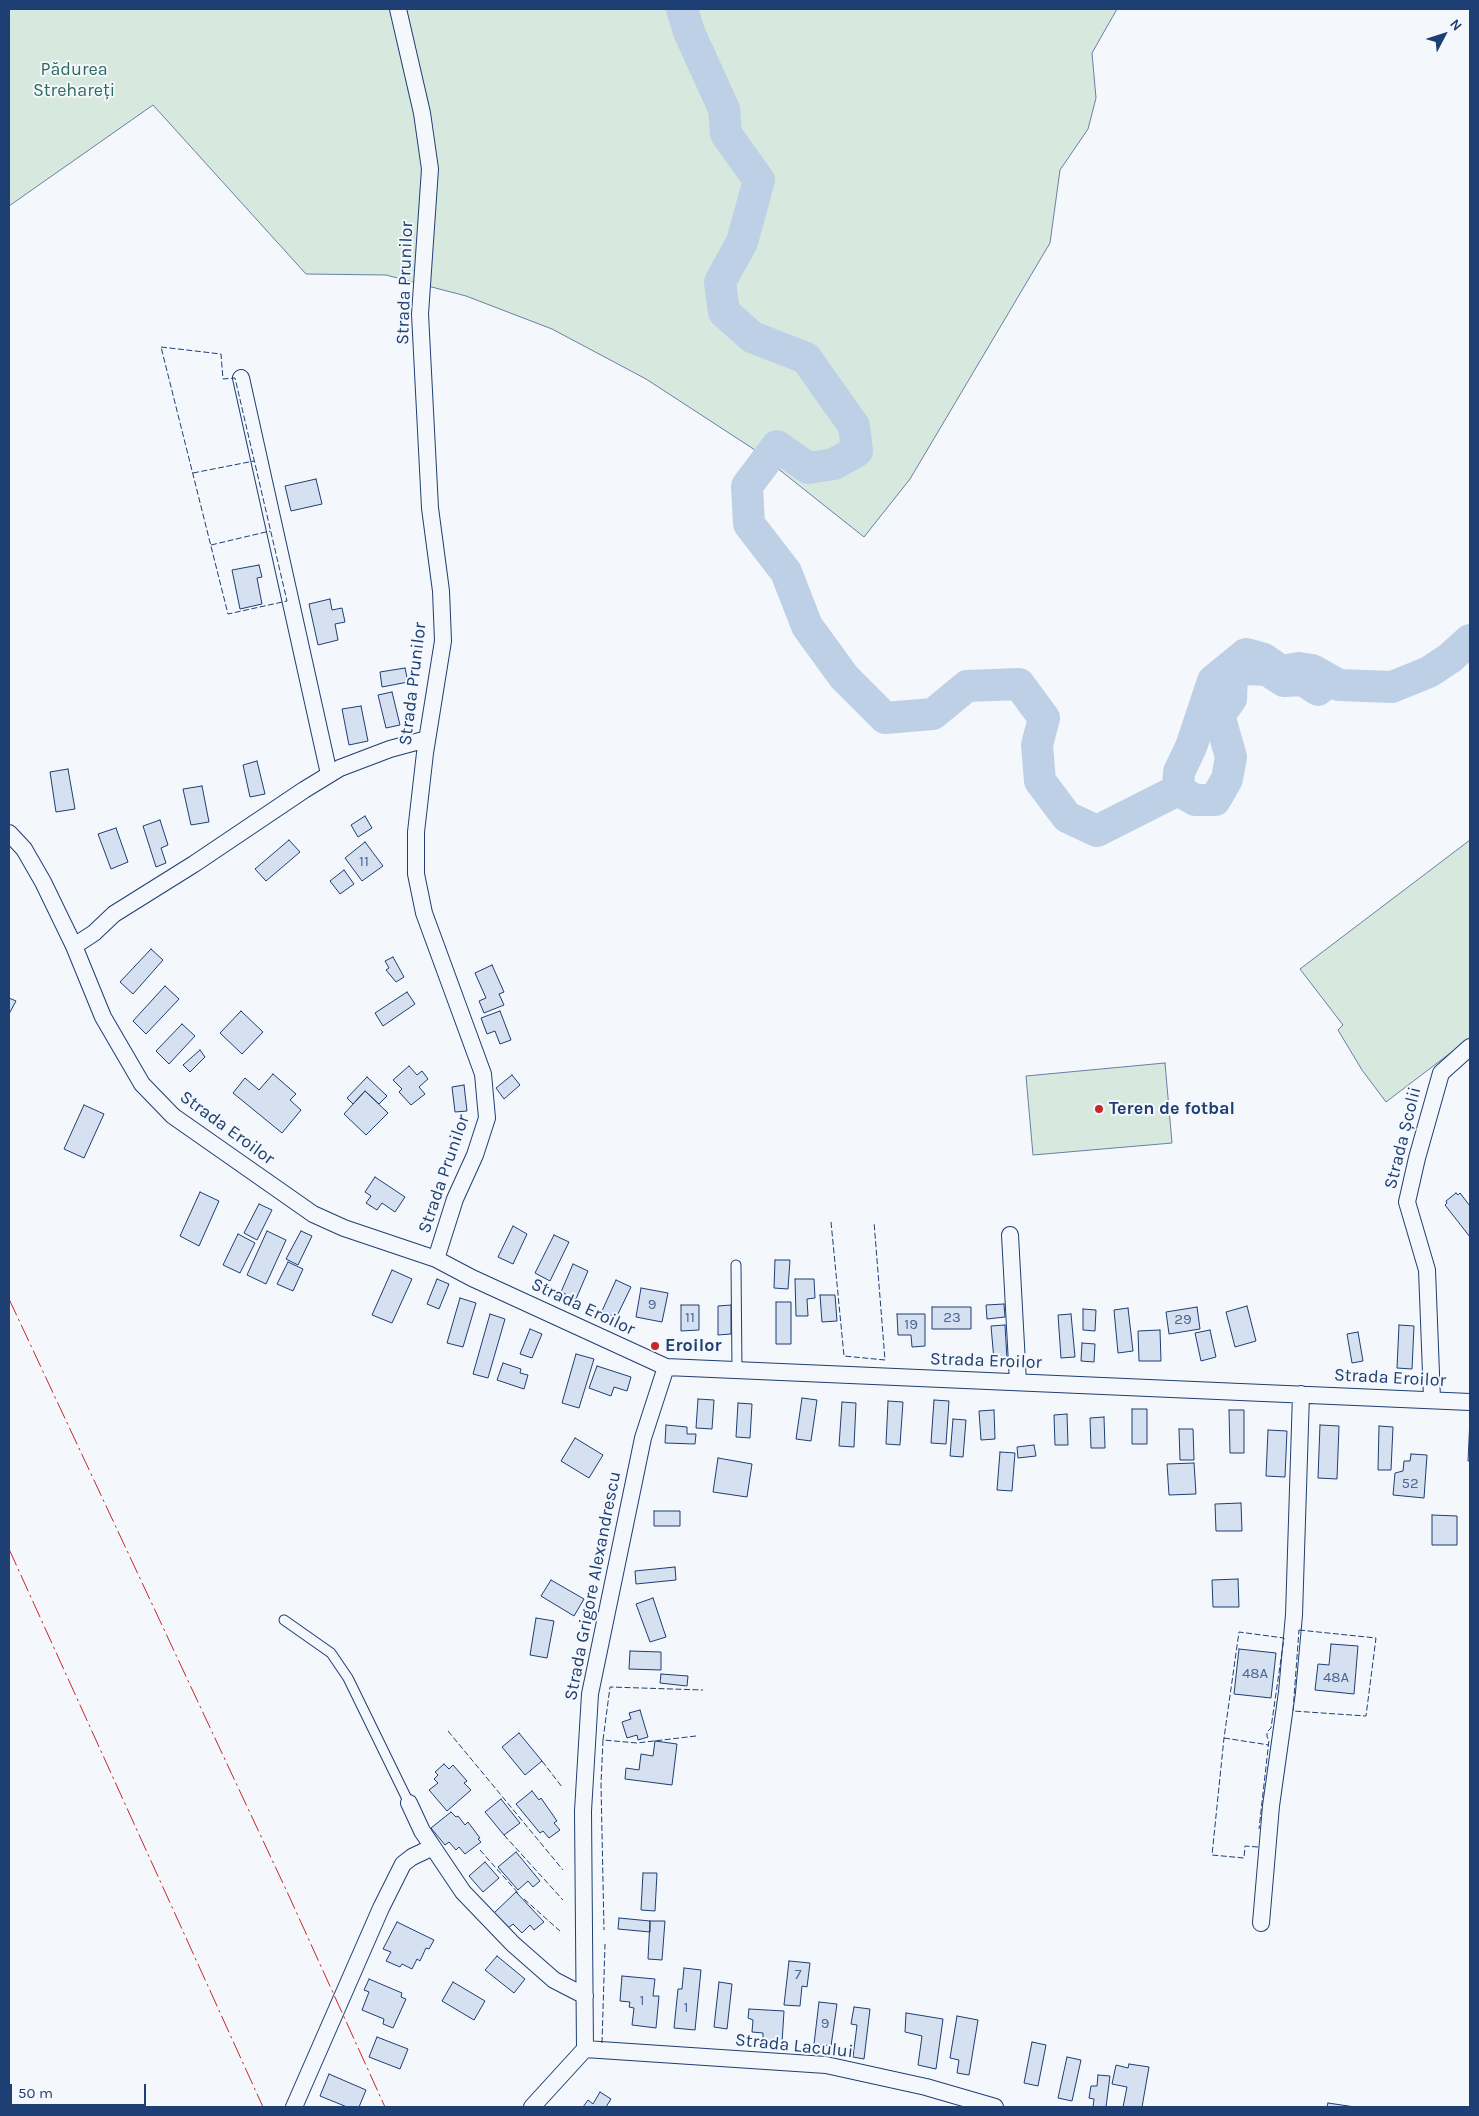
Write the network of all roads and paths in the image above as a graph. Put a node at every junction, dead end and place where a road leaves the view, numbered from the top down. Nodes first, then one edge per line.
1 (398, 9) edge
2 (241, 378) dead end
3 (427, 739) junction
4 (329, 774) junction
5 (9, 833) edge
6 (74, 946) junction
7 (1470, 1047) edge
8 (1010, 1235) dead end
9 (436, 1259) junction
10 (736, 1265) dead end
11 (666, 1368) junction
12 (737, 1371) junction
13 (1018, 1382) junction
14 (1301, 1394) junction
15 (1432, 1399) junction
16 (1470, 1402) edge
17 (284, 1620) dead end
18 (408, 1803) joint
19 (433, 1847) junction
20 (1261, 1923) dead end
21 (585, 1996) junction
22 (585, 2049) junction
23 (294, 2107) edge
24 (532, 2107) edge
25 (995, 2107) edge

1 - 3 street, Strada Prunilor
2 - 4 street
3 - 4 street
3 - 9 street, Strada Prunilor
4 - 6 street
5 - 6 street, Strada Eroilor
6 - 9 street, Strada Eroilor
7 - 15 street, Strada Școlii
8 - 13 street
9 - 11 street, Strada Eroilor
10 - 12 lane
11 - 12 street, Strada Eroilor
11 - 21 street, Strada Grigore Alexandrescu
12 - 13 street, Strada Eroilor
13 - 14 street, Strada Eroilor
14 - 15 street, Strada Eroilor
14 - 20 street
15 - 16 street, Strada Eroilor
17 - 18 lane
18 - 19 street
19 - 21 street
19 - 23 street
21 - 22 street, Strada Grigore Alexandrescu
22 - 24 street
22 - 25 street, Strada Lacului

